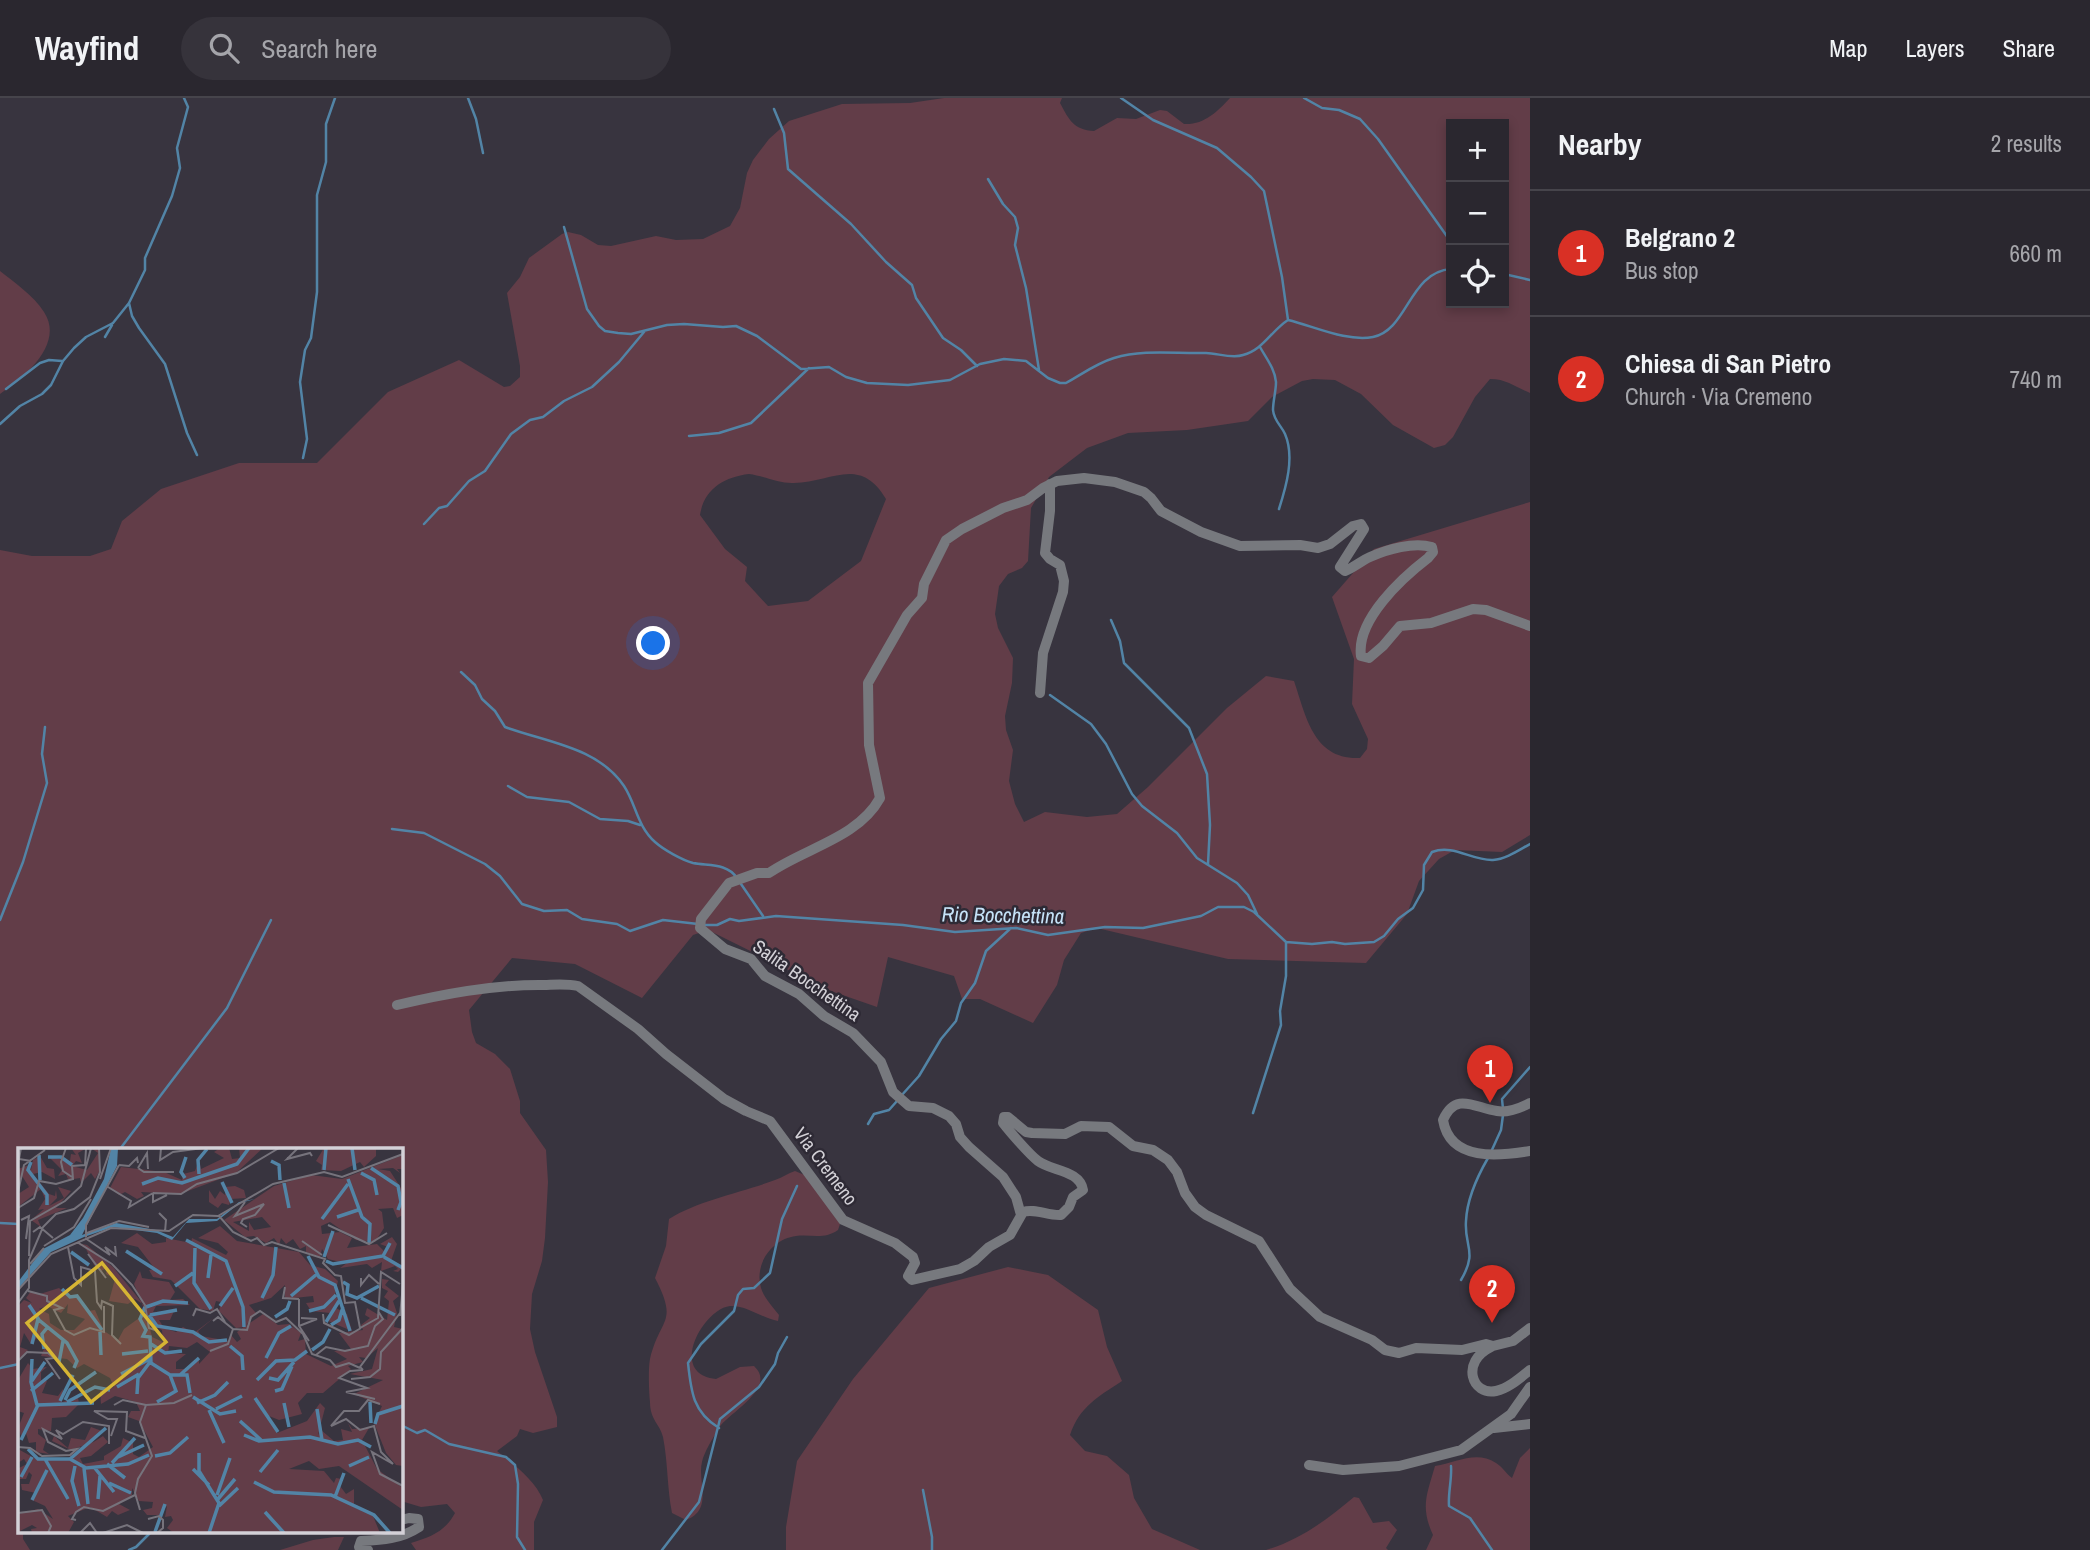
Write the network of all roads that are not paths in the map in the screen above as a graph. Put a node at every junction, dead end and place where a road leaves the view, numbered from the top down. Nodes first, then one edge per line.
1 (1050, 484) junction
2 (1530, 626) edge
3 (1040, 693) dead end
4 (397, 1005) dead end
5 (1530, 1103) edge
6 (1530, 1151) edge
7 (1021, 1215) junction
8 (1530, 1328) edge
9 (1493, 1346) junction
10 (1530, 1370) edge
11 (1530, 1387) edge
12 (1530, 1424) edge
13 (1491, 1429) junction
14 (1309, 1465) dead end
15 (402, 1520) edge
16 (369, 1550) edge

1 - 2 street, Salita Bocchettina
1 - 3 street
1 - 7 street, Salita Bocchettina
4 - 7 street, Via Cremeno
5 - 6 street
7 - 9 street
8 - 9 street
9 - 10 street
11 - 13 street
12 - 13 street
13 - 14 street
15 - 16 street

